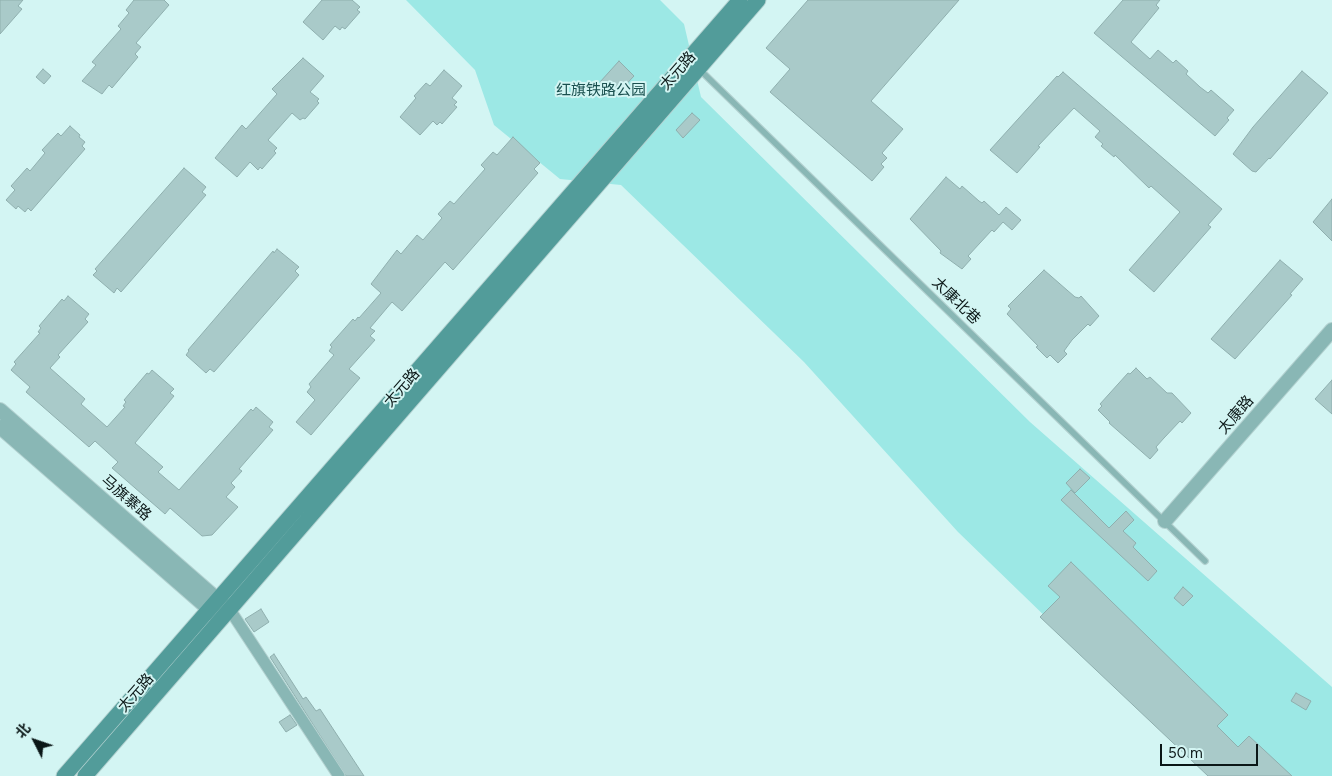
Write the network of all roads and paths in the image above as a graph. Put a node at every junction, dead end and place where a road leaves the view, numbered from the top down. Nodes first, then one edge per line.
1 (740, 0) edge
2 (758, 0) edge
3 (694, 64) junction
4 (1332, 330) edge
5 (0, 410) edge
6 (0, 427) edge
7 (1165, 521) junction
8 (1205, 561) dead end
9 (214, 605) junction
10 (225, 615) junction
11 (64, 776) edge
12 (85, 776) edge
13 (339, 776) edge

1 - 3 main road, 太元路
2 - 3 main road, 太元路
3 - 7 lane, 太康北巷
3 - 9 main road, 太元路
3 - 10 main road, 太元路
4 - 7 street, 太康路
5 - 9 street, 马旗寨路
6 - 9 street, 马旗寨路
7 - 8 lane, 太康北巷
9 - 10 street, 马旗寨路
9 - 11 main road, 太元路
10 - 12 main road, 太元路
10 - 13 street

